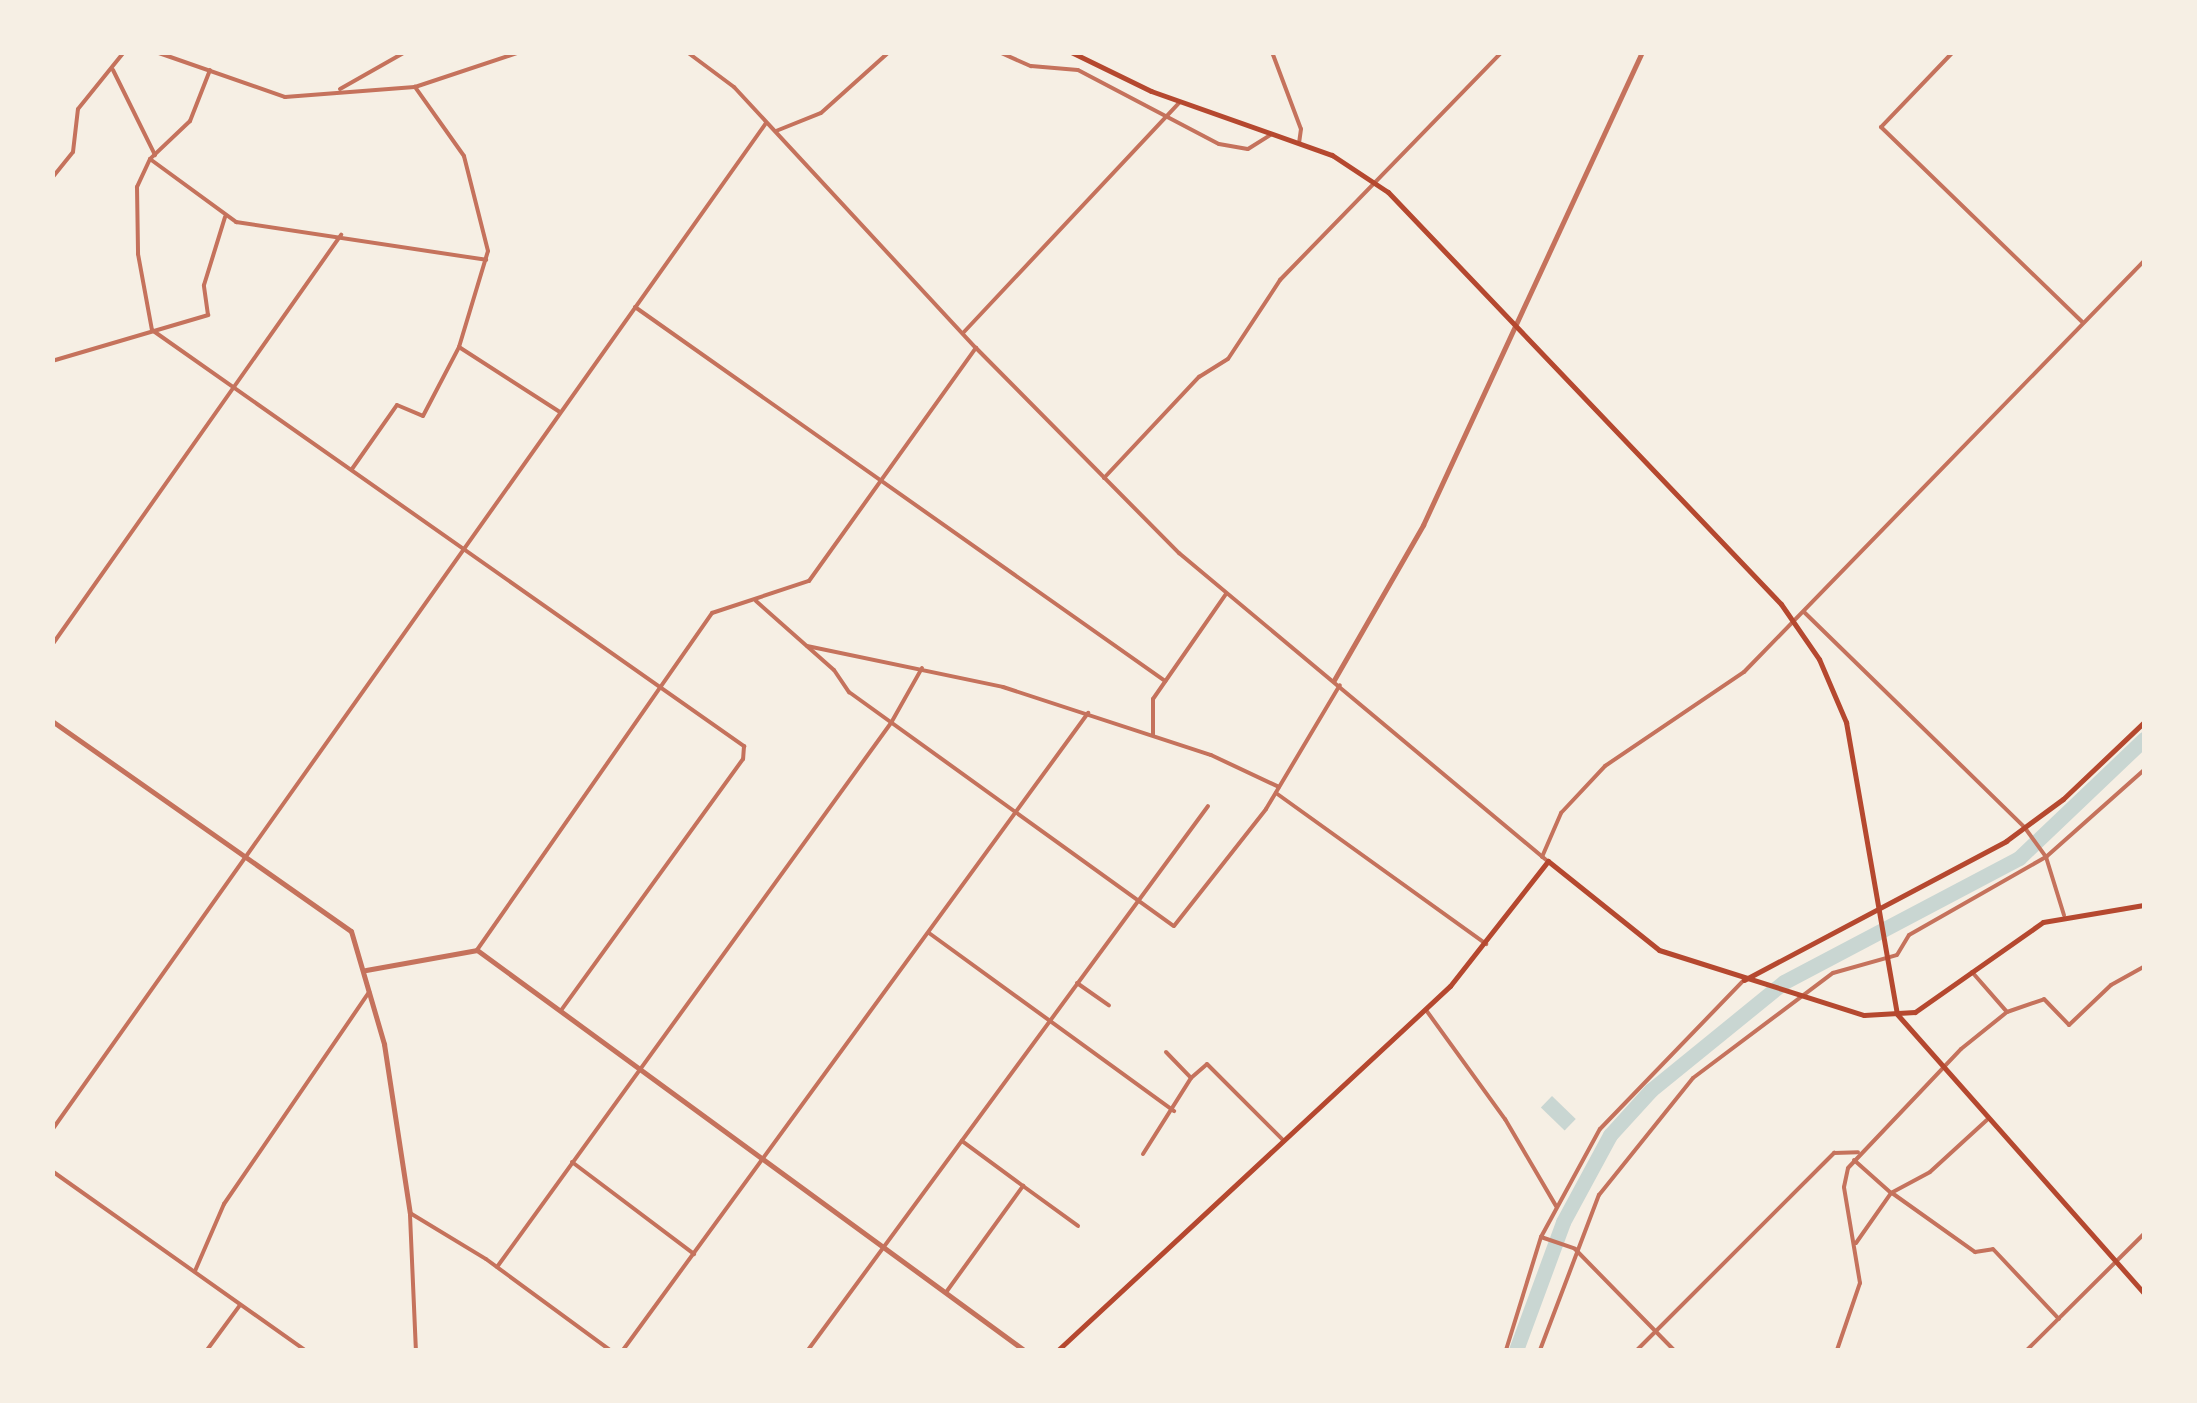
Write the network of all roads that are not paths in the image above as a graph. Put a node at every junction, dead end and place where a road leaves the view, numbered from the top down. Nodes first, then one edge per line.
1 (114, 52) edge
2 (124, 52) edge
3 (156, 52) edge
4 (405, 52) edge
5 (520, 52) edge
6 (687, 52) edge
7 (889, 52) edge
8 (999, 52) edge
9 (1071, 52) edge
10 (1272, 52) edge
11 (1502, 52) edge
12 (1642, 52) edge
13 (1953, 52) edge
14 (117, 59) junction
15 (113, 70) junction
16 (210, 70) junction
17 (415, 86) junction
18 (337, 92) junction
19 (1180, 102) junction
20 (1164, 119) junction
21 (766, 123) junction
22 (775, 132) junction
23 (1272, 134) junction
24 (1299, 143) junction
25 (152, 157) junction
26 (52, 178) edge
27 (1376, 183) junction
28 (225, 217) junction
29 (342, 236) junction
30 (486, 260) junction
31 (2144, 261) edge
32 (636, 307) junction
33 (1518, 324) junction
34 (2084, 324) junction
35 (152, 330) junction
36 (963, 332) junction
37 (459, 348) junction
38 (976, 348) junction
39 (52, 361) edge
40 (236, 386) junction
41 (560, 412) junction
42 (352, 469) junction
43 (1104, 478) junction
44 (882, 481) junction
45 (464, 548) junction
46 (1226, 594) junction
47 (756, 601) junction
48 (1804, 612) junction
49 (1794, 622) junction
50 (52, 645) edge
51 (806, 646) junction
52 (922, 668) junction
53 (1165, 681) junction
54 (1337, 682) junction
55 (660, 687) junction
56 (1088, 713) junction
57 (52, 721) edge
58 (2144, 722) edge
59 (891, 723) junction
60 (1153, 737) junction
61 (2144, 770) edge
62 (1278, 790) junction
63 (1208, 806) dead end
64 (1019, 813) junction
65 (2027, 830) junction
66 (246, 856) junction
67 (2046, 857) junction
68 (1545, 859) junction
69 (1137, 900) junction
70 (2144, 905) edge
71 (1876, 907) junction
72 (2064, 914) junction
73 (928, 933) junction
74 (1486, 944) junction
75 (477, 950) junction
76 (1884, 960) junction
77 (2144, 968) edge
78 (366, 970) junction
79 (1971, 971) junction
80 (1744, 980) junction
81 (1077, 983) junction
82 (370, 990) junction
83 (1796, 998) junction
84 (1109, 1005) dead end
85 (1426, 1009) junction
86 (561, 1011) junction
87 (2007, 1012) junction
88 (1897, 1014) junction
89 (1049, 1021) junction
90 (1166, 1052) dead end
91 (639, 1069) junction
92 (1945, 1073) junction
93 (1192, 1078) junction
94 (1174, 1111) junction
95 (1987, 1120) junction
96 (52, 1130) edge
97 (962, 1141) junction
98 (1285, 1142) junction
99 (1858, 1152) junction
100 (1142, 1154) dead end
101 (762, 1160) junction
102 (1853, 1160) junction
103 (572, 1162) junction
104 (52, 1172) edge
105 (1023, 1186) junction
106 (1891, 1193) junction
107 (1556, 1206) junction
108 (410, 1213) junction
109 (1078, 1226) dead end
110 (2144, 1234) edge
111 (1543, 1238) junction
112 (1856, 1243) junction
113 (883, 1247) junction
114 (1575, 1249) junction
115 (694, 1254) junction
116 (2116, 1262) junction
117 (497, 1266) junction
118 (195, 1271) junction
119 (946, 1293) junction
120 (2144, 1294) edge
121 (240, 1305) junction
122 (2059, 1319) junction
123 (1655, 1332) junction
124 (207, 1350) edge
125 (305, 1350) edge
126 (416, 1350) edge
127 (610, 1350) edge
128 (623, 1350) edge
129 (808, 1350) edge
130 (1024, 1350) edge
131 (1058, 1350) edge
132 (1506, 1350) edge
133 (1540, 1350) edge
134 (1637, 1350) edge
135 (1674, 1350) edge
136 (1837, 1350) edge
137 (2027, 1350) edge

1 - 14 street
2 - 14 street
3 - 16 street
4 - 18 street
5 - 17 street
6 - 21 street
7 - 22 street
8 - 20 street
9 - 19 main road
10 - 24 street
11 - 27 street
12 - 33 street
13 - 34 street
14 - 15 street
15 - 25 street
15 - 26 street
16 - 18 street
16 - 25 street
17 - 18 street
17 - 30 street
19 - 20 street
19 - 23 main road
20 - 23 street
20 - 36 street
21 - 22 street
21 - 32 street
22 - 36 street
23 - 24 main road
24 - 27 main road
25 - 28 street
25 - 35 street
27 - 33 main road
27 - 43 street
28 - 29 street
28 - 35 street
29 - 30 street
29 - 40 street
30 - 37 street
31 - 34 street
32 - 41 street
32 - 44 street
33 - 49 main road
33 - 54 street
34 - 48 street
35 - 39 street
35 - 40 street
36 - 38 street
37 - 41 street
37 - 42 street
38 - 43 street
38 - 44 street
40 - 42 street
40 - 50 street
41 - 45 street
42 - 45 street
43 - 46 street
44 - 47 street
44 - 53 street
45 - 55 street
45 - 66 street
46 - 53 street
46 - 54 street
47 - 51 street
47 - 55 street
48 - 49 street
48 - 65 street
49 - 68 street
49 - 71 main road
51 - 52 street
51 - 59 street
52 - 56 street
52 - 59 street
53 - 60 street
54 - 62 street
54 - 68 street
55 - 75 street
55 - 86 street
56 - 60 street
56 - 64 street
57 - 66 street
58 - 65 main road
59 - 64 street
59 - 91 street
60 - 62 street
61 - 67 street
62 - 69 street
62 - 74 street
63 - 69 street
64 - 69 street
64 - 73 street
65 - 67 street
65 - 71 main road
66 - 78 street
66 - 96 street
67 - 72 street
67 - 76 street
68 - 74 main road
68 - 80 main road
69 - 81 street
70 - 72 main road
71 - 76 main road
71 - 80 main road
72 - 79 main road
73 - 89 street
73 - 101 street
74 - 85 main road
75 - 78 street
75 - 86 street
76 - 83 street
76 - 88 main road
77 - 87 street
78 - 82 street
79 - 87 street
79 - 88 main road
80 - 83 main road
80 - 107 street
81 - 84 street
81 - 89 street
82 - 108 street
82 - 118 street
83 - 88 main road
83 - 114 street
85 - 98 main road
85 - 107 street
86 - 91 street
87 - 92 street
88 - 92 main road
89 - 94 street
89 - 97 street
90 - 93 street
91 - 101 street
91 - 103 street
92 - 95 main road
92 - 99 street
93 - 94 street
93 - 98 street
94 - 100 street
95 - 106 street
95 - 116 main road
97 - 105 street
97 - 113 street
98 - 131 main road
99 - 102 street
99 - 123 street
101 - 113 street
101 - 115 street
102 - 106 street
102 - 112 street
103 - 115 street
103 - 117 street
104 - 118 street
105 - 109 street
105 - 119 street
106 - 112 street
106 - 122 street
107 - 111 street
108 - 117 street
108 - 126 street
110 - 116 street
111 - 114 street
111 - 132 street
112 - 136 street
113 - 119 street
113 - 129 street
114 - 123 street
114 - 133 street
115 - 128 street
116 - 120 main road
116 - 122 street
117 - 127 street
118 - 121 street
119 - 130 street
121 - 124 street
121 - 125 street
122 - 137 street
123 - 134 street
123 - 135 street

